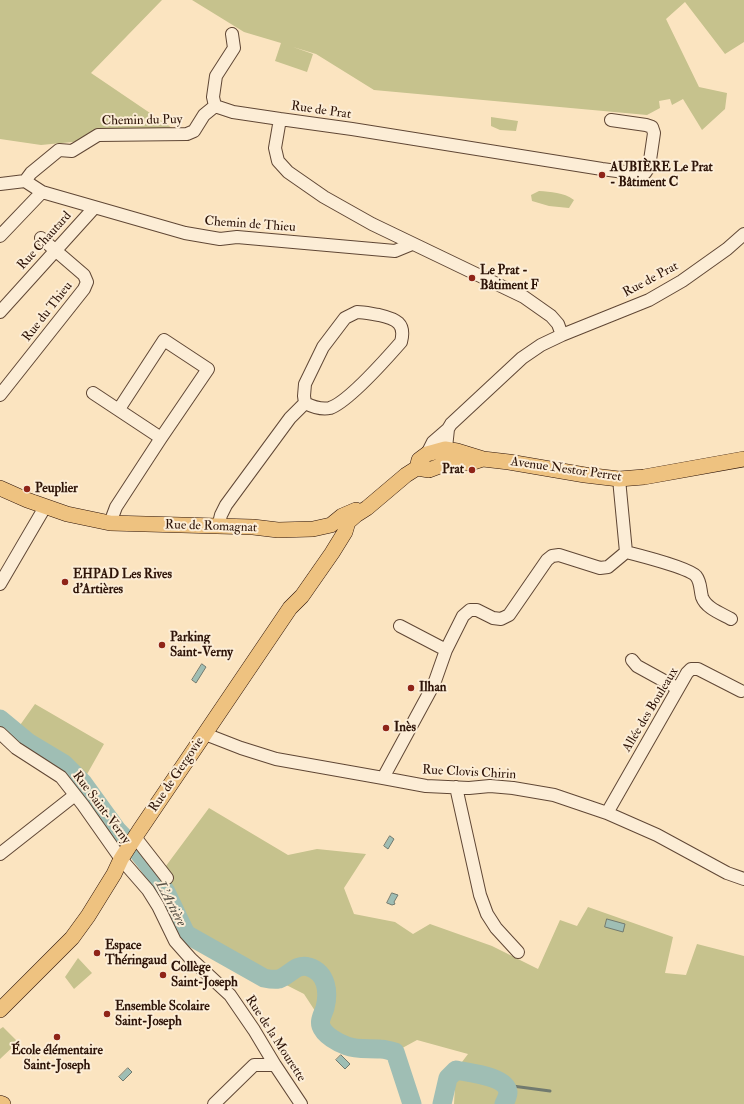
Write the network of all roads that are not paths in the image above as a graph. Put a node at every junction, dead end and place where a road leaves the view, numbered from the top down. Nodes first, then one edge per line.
1 (232, 34) dead end
2 (215, 106) junction
3 (280, 119) junction
4 (611, 120) dead end
5 (25, 180) junction
6 (0, 184) edge
7 (42, 192) junction
8 (94, 208) junction
9 (744, 234) edge
10 (0, 236) edge
11 (41, 238) dead end
12 (412, 244) junction
13 (56, 250) junction
14 (0, 312) edge
15 (562, 335) junction
16 (93, 393) dead end
17 (0, 395) edge
18 (306, 404) junction
19 (119, 409) junction
20 (448, 429) junction
21 (160, 438) junction
22 (427, 454) junction
23 (445, 456) junction
24 (744, 459) edge
25 (412, 472) junction
26 (619, 479) junction
27 (0, 488) edge
28 (45, 507) junction
29 (367, 508) junction
30 (110, 523) junction
31 (331, 525) junction
32 (218, 527) junction
33 (313, 530) junction
34 (342, 538) junction
35 (626, 552) junction
36 (0, 584) edge
37 (730, 619) dead end
38 (400, 626) dead end
39 (446, 650) junction
40 (632, 660) dead end
41 (677, 688) junction
42 (741, 691) dead end
43 (0, 733) edge
44 (205, 734) junction
45 (383, 778) junction
46 (456, 787) junction
47 (76, 795) junction
48 (607, 813) junction
49 (129, 848) junction
50 (0, 853) edge
51 (167, 878) dead end
52 (744, 879) edge
53 (518, 952) dead end
54 (0, 1010) edge
55 (275, 1065) junction
56 (0, 1103) edge
57 (3, 1104) edge
58 (214, 1104) edge
59 (301, 1104) edge

1 - 2 street
2 - 3 street
2 - 5 street, Chemin du Puy
3 - 4 street, Rue de Prat
3 - 12 street, Rue de Prat
5 - 6 street
5 - 7 street, Chemin de Thieu
7 - 8 street, Chemin de Thieu
7 - 10 street
8 - 12 street, Chemin de Thieu
8 - 13 street, Rue Chautard
9 - 15 street, Rue de Prat
11 - 13 street
12 - 15 street, Rue de Prat
13 - 14 street, Rue Chautard
13 - 17 street, Rue du Thieu
15 - 20 street, Rue de Prat
16 - 19 street
18 - 18 street
18 - 32 street
19 - 21 street
19 - 21 street
20 - 22 street, Rue de Prat
20 - 23 street
21 - 30 street
22 - 23 main road, Avenue Nestor Perret
22 - 25 main road
23 - 25 main road, Avenue Nestor Perret
23 - 26 main road, Avenue Nestor Perret
24 - 26 main road, Avenue Nestor Perret
25 - 29 main road
26 - 35 street
27 - 28 main road, Rue de Romagnat
28 - 30 main road, Rue de Romagnat
28 - 36 street
29 - 31 main road, Rue de Romagnat
29 - 34 main road
30 - 32 main road, Rue de Romagnat
31 - 33 main road, Rue de Romagnat
31 - 34 main road
32 - 33 main road, Rue de Romagnat
33 - 34 main road, Rue de Romagnat
34 - 44 main road, Rue de Gergovie
35 - 37 street
35 - 39 street
38 - 39 street
39 - 45 street
40 - 41 street
41 - 42 street, Allée des Bouleaux
41 - 48 street, Allée des Bouleaux
43 - 47 street, Rue Saint-Verny
44 - 45 street, Rue Clovis Chirin
44 - 49 main road, Rue de Gergovie
45 - 46 street, Rue Clovis Chirin
46 - 48 street, Rue Clovis Chirin
46 - 53 street
47 - 49 street, Rue Saint-Verny
47 - 50 street
48 - 52 street, Rue Clovis Chirin
49 - 51 street
49 - 54 main road, Rue de Gergovie
49 - 55 street, Rue de la Mourette
55 - 58 street
55 - 59 street, Rue de la Mourette
56 - 57 main road

